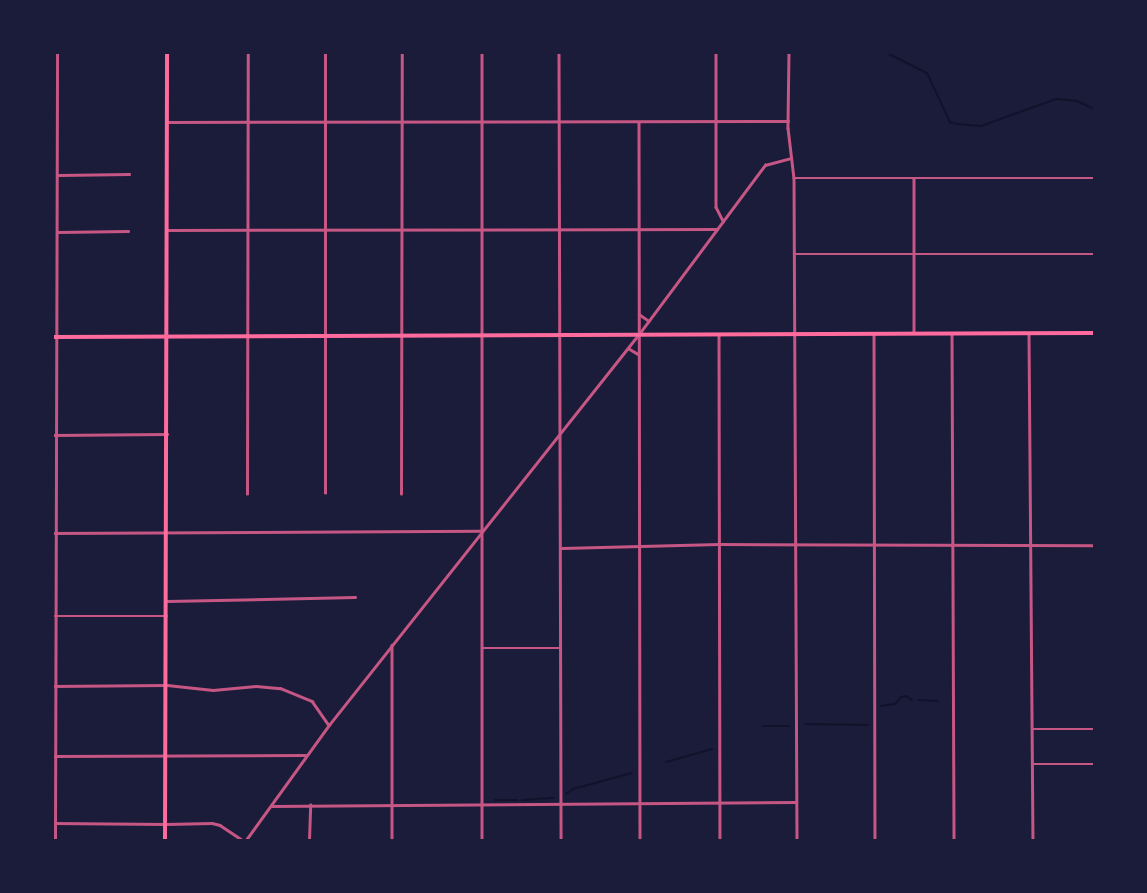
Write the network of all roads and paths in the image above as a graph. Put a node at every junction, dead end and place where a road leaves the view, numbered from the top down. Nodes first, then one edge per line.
1 (57, 52) edge
2 (167, 52) edge
3 (248, 52) edge
4 (325, 52) edge
5 (402, 52) edge
6 (482, 52) edge
7 (559, 52) edge
8 (716, 52) edge
9 (789, 52) edge
10 (716, 121) junction
11 (788, 121) junction
12 (167, 122) junction
13 (248, 122) junction
14 (325, 122) junction
15 (482, 122) junction
16 (560, 122) junction
17 (639, 122) junction
18 (403, 123) junction
19 (791, 158) junction
20 (129, 174) dead end
21 (58, 175) junction
22 (794, 177) junction
23 (1094, 178) edge
24 (914, 179) junction
25 (723, 221) junction
26 (639, 228) junction
27 (248, 229) junction
28 (325, 229) junction
29 (404, 229) junction
30 (482, 229) junction
31 (561, 229) junction
32 (717, 229) junction
33 (168, 230) junction
34 (128, 231) dead end
35 (58, 232) junction
36 (794, 254) junction
37 (1094, 254) edge
38 (914, 255) junction
39 (639, 314) junction
40 (649, 321) junction
41 (795, 333) junction
42 (874, 333) junction
43 (914, 333) junction
44 (1094, 333) edge
45 (561, 334) junction
46 (639, 334) junction
47 (719, 334) junction
48 (953, 334) junction
49 (1029, 334) junction
50 (326, 335) junction
51 (404, 335) junction
52 (482, 335) junction
53 (248, 336) junction
54 (55, 337) edge
55 (168, 337) junction
56 (628, 348) junction
57 (638, 354) junction
58 (560, 432) junction
59 (167, 434) junction
60 (55, 435) edge
61 (247, 494) dead end
62 (325, 494) dead end
63 (401, 494) dead end
64 (480, 531) junction
65 (55, 533) edge
66 (167, 533) junction
67 (719, 544) junction
68 (875, 544) junction
69 (1031, 544) junction
70 (796, 545) junction
71 (953, 545) junction
72 (1094, 545) edge
73 (639, 547) junction
74 (561, 548) junction
75 (355, 597) dead end
76 (167, 601) junction
77 (55, 616) edge
78 (167, 616) junction
79 (392, 645) junction
80 (481, 648) junction
81 (560, 648) junction
82 (167, 685) junction
83 (54, 686) edge
84 (329, 725) junction
85 (1032, 729) junction
86 (1094, 729) edge
87 (167, 754) junction
88 (305, 755) junction
89 (54, 756) edge
90 (1032, 764) junction
91 (1094, 764) edge
92 (796, 802) junction
93 (641, 803) junction
94 (720, 804) junction
95 (310, 805) junction
96 (392, 805) junction
97 (271, 806) junction
98 (482, 806) junction
99 (561, 806) junction
100 (54, 823) edge
101 (166, 824) junction
102 (55, 841) edge
103 (166, 841) edge
104 (244, 841) edge
105 (309, 841) edge
106 (392, 841) edge
107 (482, 841) edge
108 (561, 841) edge
109 (640, 841) edge
110 (720, 841) edge
111 (797, 841) edge
112 (875, 841) edge
113 (954, 841) edge
114 (1033, 841) edge

1 - 21 street
2 - 12 main road
3 - 13 street
4 - 14 street
5 - 18 street
6 - 15 street
7 - 16 street
8 - 10 street
9 - 11 street
10 - 11 street
10 - 17 street
10 - 25 street
11 - 19 street
12 - 13 street
12 - 33 main road
13 - 14 street
13 - 27 street
14 - 18 street
14 - 28 street
15 - 16 street
15 - 18 street
15 - 30 street
16 - 17 street
16 - 31 street
17 - 26 street
18 - 29 street
19 - 22 street
19 - 25 street
20 - 21 street
21 - 35 street
22 - 24 street
22 - 36 street
23 - 24 street
24 - 38 street
25 - 32 street
26 - 31 street
26 - 32 street
26 - 39 street
27 - 28 street
27 - 33 street
27 - 53 street
28 - 29 street
28 - 50 street
29 - 30 street
29 - 51 street
30 - 31 street
30 - 52 street
31 - 45 street
32 - 40 street
33 - 55 main road
34 - 35 street
35 - 54 street
36 - 38 street
36 - 41 street
37 - 38 street
38 - 43 street
39 - 40 street
39 - 46 street
40 - 46 street
41 - 42 main road
41 - 47 main road
41 - 70 street
42 - 43 main road
42 - 68 street
43 - 48 main road
44 - 49 main road
45 - 46 main road
45 - 52 main road
45 - 58 street
46 - 47 main road
46 - 56 street
46 - 57 street
47 - 67 street
48 - 49 main road
48 - 71 street
49 - 69 street
50 - 51 main road
50 - 53 main road
50 - 62 street
51 - 52 main road
51 - 63 street
52 - 64 street
53 - 55 main road
53 - 61 street
54 - 55 main road
54 - 60 street
55 - 59 main road
56 - 57 street
56 - 58 street
57 - 73 street
58 - 64 street
58 - 74 street
59 - 60 street
59 - 66 main road
60 - 65 street
64 - 66 street
64 - 79 street
64 - 80 street
65 - 66 street
65 - 77 street
66 - 76 main road
67 - 70 street
67 - 73 street
67 - 94 street
68 - 70 street
68 - 71 street
68 - 112 street
69 - 71 street
69 - 72 street
69 - 85 street
70 - 92 street
71 - 113 street
73 - 74 street
73 - 93 street
74 - 81 street
75 - 76 street
76 - 78 main road
77 - 78 street
77 - 83 street
78 - 82 main road
79 - 84 street
79 - 96 street
80 - 81 street
80 - 98 street
81 - 99 street
82 - 83 street
82 - 84 street
82 - 87 main road
83 - 89 street
84 - 88 street
85 - 86 street
85 - 90 street
87 - 88 street
87 - 89 street
87 - 101 main road
88 - 97 street
89 - 100 street
90 - 91 street
90 - 114 street
92 - 94 street
92 - 111 street
93 - 94 street
93 - 99 street
93 - 109 street
94 - 110 street
95 - 96 street
95 - 97 street
95 - 105 street
96 - 98 street
96 - 106 street
97 - 104 street
98 - 99 street
98 - 107 street
99 - 108 street
100 - 101 street
100 - 102 street
101 - 103 main road
101 - 104 street

